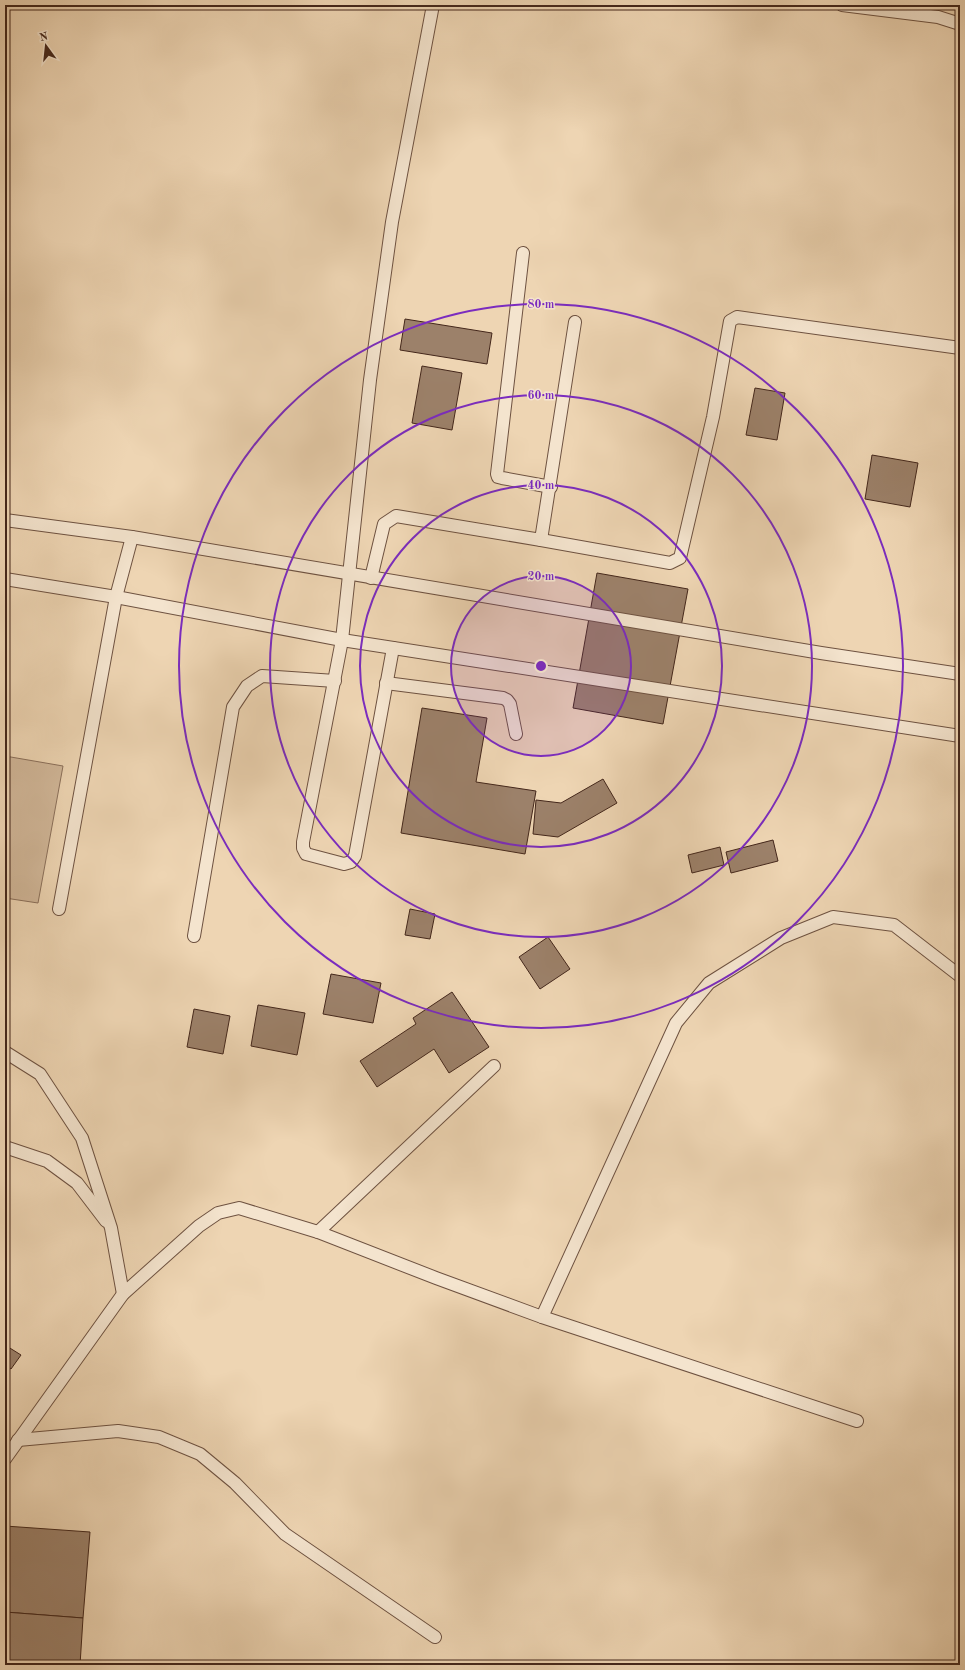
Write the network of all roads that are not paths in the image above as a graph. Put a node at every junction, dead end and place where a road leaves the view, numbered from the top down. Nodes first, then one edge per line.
1 (434, 5) edge
2 (842, 5) edge
3 (960, 24) edge
4 (523, 253) dead end
5 (575, 322) dead end
6 (960, 348) edge
7 (550, 487) junction
8 (5, 520) edge
9 (132, 537) junction
10 (541, 540) junction
11 (349, 574) junction
12 (371, 578) junction
13 (5, 579) edge
14 (116, 597) junction
15 (342, 640) junction
16 (393, 648) junction
17 (960, 674) edge
18 (335, 681) junction
19 (386, 683) junction
20 (516, 734) dead end
21 (960, 736) edge
22 (59, 909) dead end
23 (194, 936) dead end
24 (960, 976) edge
25 (5, 1052) edge
26 (494, 1066) dead end
27 (5, 1147) edge
28 (111, 1228) junction
29 (318, 1232) junction
30 (123, 1294) junction
31 (542, 1318) junction
32 (857, 1421) dead end
33 (18, 1440) junction
34 (5, 1459) edge
35 (435, 1637) dead end

1 - 11 lane
2 - 3 lane
4 - 7 lane
5 - 7 lane
6 - 10 lane
7 - 10 lane
8 - 9 lane
9 - 11 lane
9 - 14 lane
10 - 12 lane
11 - 12 lane
11 - 15 lane
12 - 17 lane
13 - 14 lane
14 - 15 lane
14 - 22 lane
15 - 16 lane
15 - 18 lane
16 - 19 lane
16 - 21 lane
18 - 19 lane
18 - 23 lane
19 - 20 lane
24 - 31 lane
25 - 28 lane
26 - 29 lane
27 - 28 lane
28 - 30 lane
29 - 30 lane
29 - 31 lane
30 - 33 lane
31 - 32 lane
33 - 34 lane
33 - 35 lane

